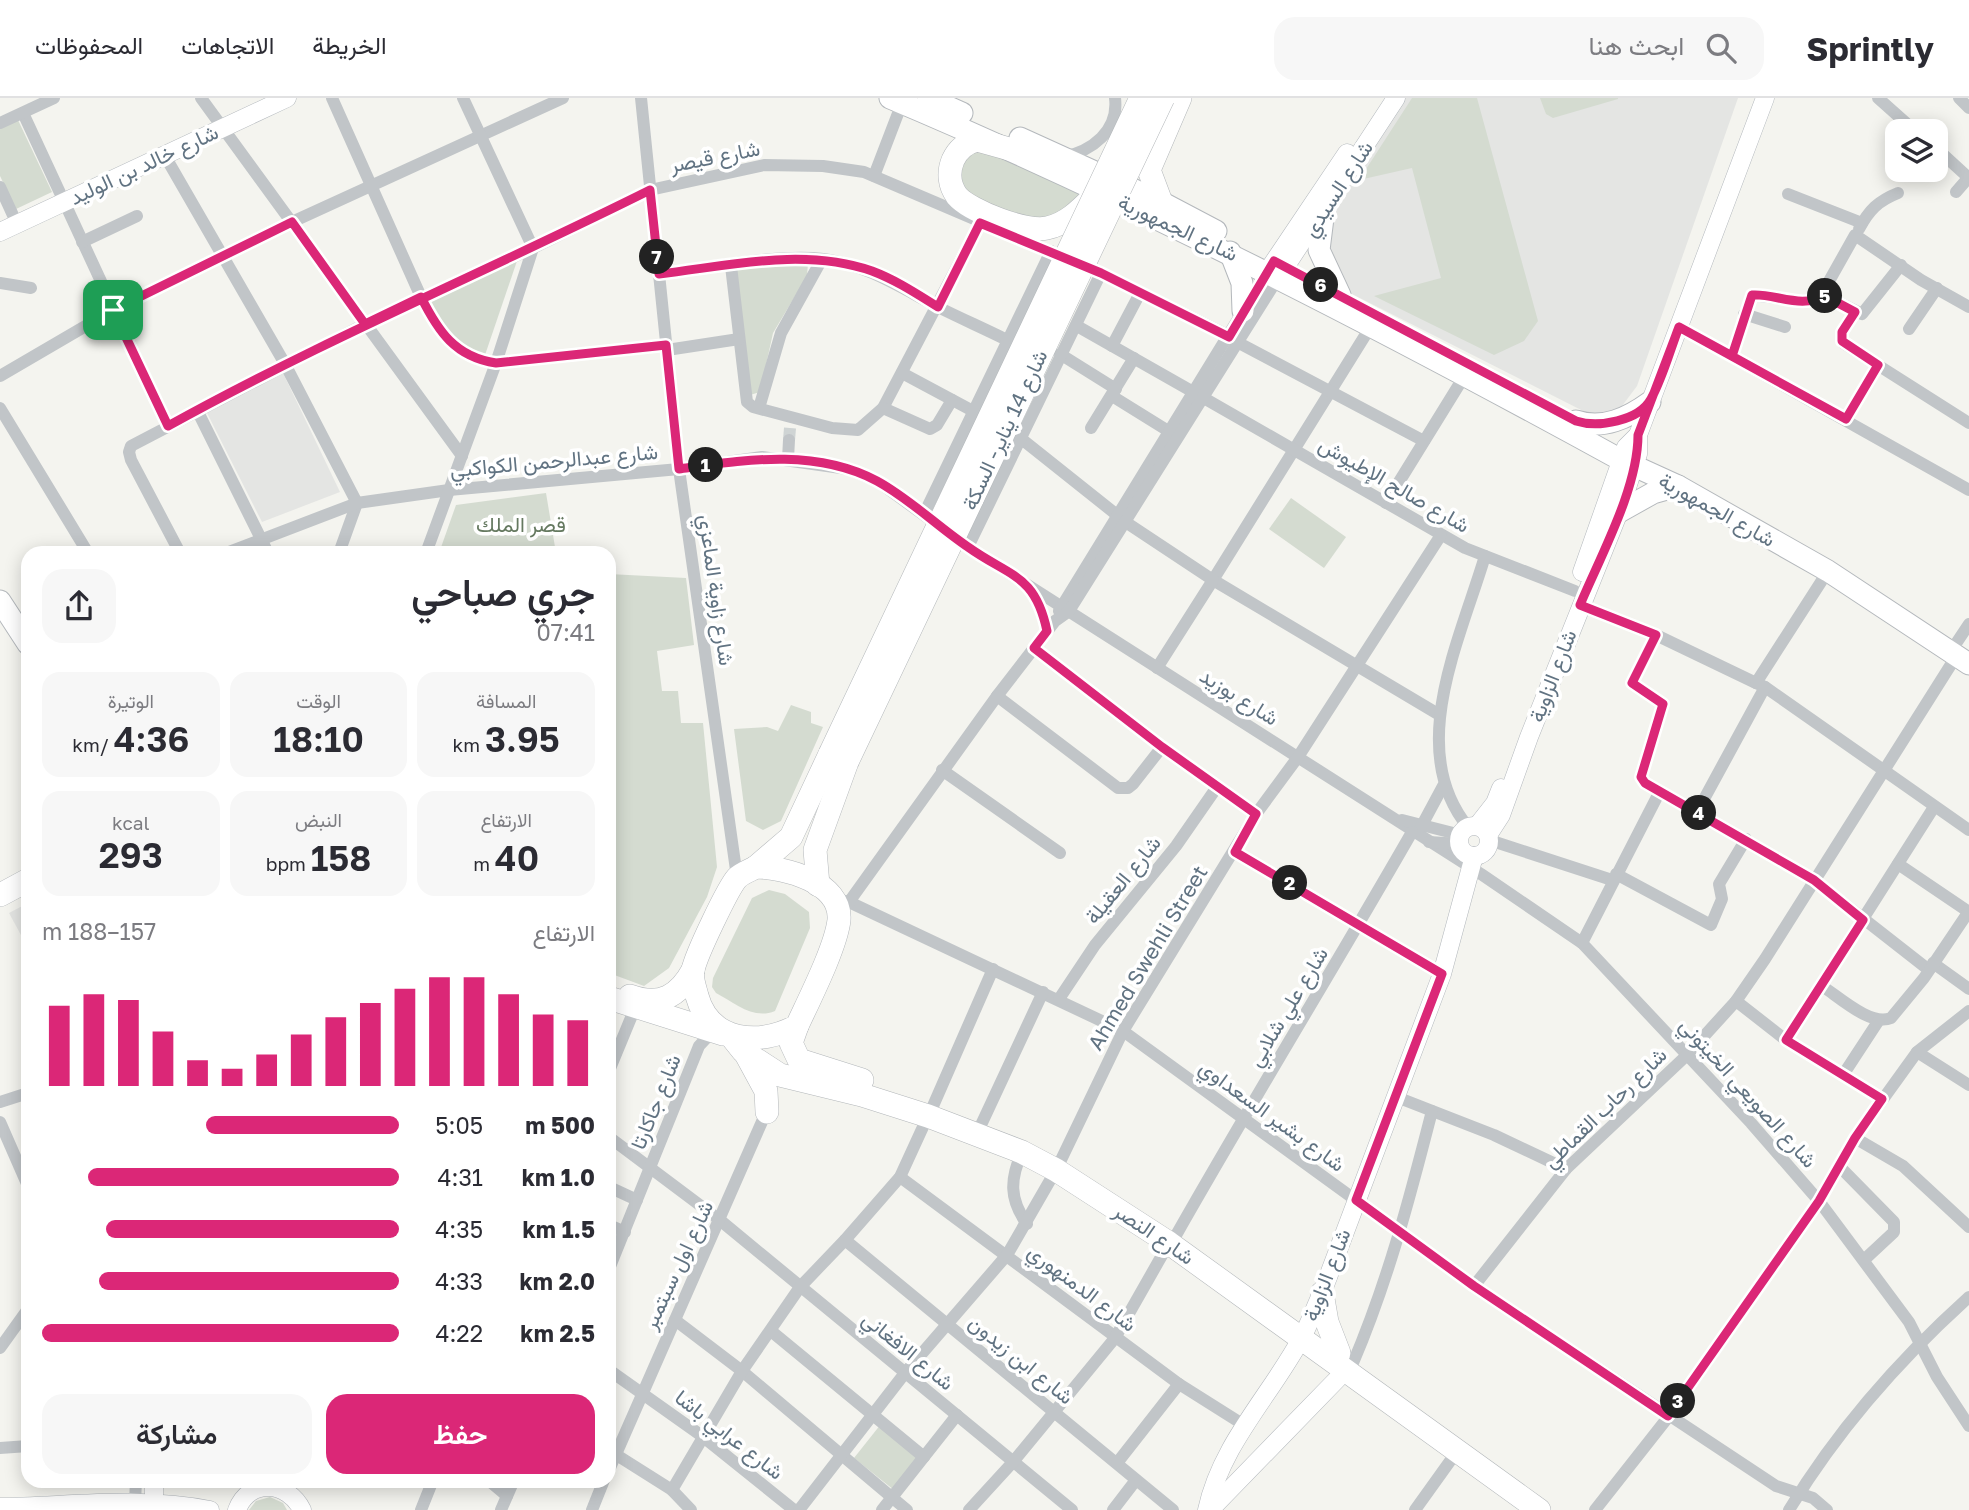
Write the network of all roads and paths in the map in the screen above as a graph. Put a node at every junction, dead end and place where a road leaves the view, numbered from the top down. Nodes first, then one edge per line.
1 (54, 98) edge
2 (201, 98) edge
3 (287, 98) edge
4 (332, 98) edge
5 (463, 98) edge
6 (563, 98) edge
7 (642, 98) edge
8 (928, 98) edge
9 (1115, 98) edge
10 (1141, 98) edge
11 (1163, 98) edge
12 (1180, 98) edge
13 (1385, 98) edge
14 (1396, 98) edge
15 (1765, 98) edge
16 (1878, 98) edge
17 (1958, 98) edge
18 (896, 101) edge
19 (1969, 108) edge
20 (23, 113) junction
21 (1902, 119) edge
22 (1111, 121) junction
23 (0, 123) edge
24 (223, 127) junction
25 (481, 135) junction
26 (1159, 144) junction
27 (1013, 150) junction
28 (165, 156) junction
29 (1063, 157) junction
30 (1948, 159) edge
31 (874, 176) junction
32 (1969, 177) edge
33 (371, 186) junction
34 (0, 187) edge
35 (650, 190) junction
36 (1097, 192) junction
37 (1956, 192) dead end
38 (1898, 193) dead end
39 (1788, 194) dead end
40 (64, 202) junction
41 (1161, 202) junction
42 (1324, 210) junction
43 (137, 216) dead end
44 (292, 222) junction
45 (980, 223) junction
46 (1862, 223) junction
47 (17, 224) junction
48 (0, 232) edge
49 (1856, 235) junction
50 (82, 242) junction
51 (533, 248) junction
52 (1051, 251) junction
53 (1230, 252) junction
54 (223, 256) junction
55 (822, 259) junction
56 (1900, 265) junction
57 (731, 266) junction
58 (1276, 270) junction
59 (1101, 273) junction
60 (659, 274) junction
61 (0, 283) edge
62 (31, 288) dead end
63 (1937, 288) junction
64 (1140, 293) junction
65 (1340, 295) junction
66 (1823, 295) junction
67 (421, 297) junction
68 (1969, 306) edge
69 (938, 307) junction
70 (113, 310) junction
71 (1243, 312) junction
72 (1855, 312) junction
73 (1744, 314) junction
74 (365, 324) junction
75 (1371, 326) junction
76 (1077, 327) junction
77 (1679, 327) junction
78 (1785, 327) dead end
79 (1909, 329) dead end
80 (739, 339) junction
81 (1233, 339) junction
82 (1007, 340) junction
83 (1112, 346) junction
84 (666, 347) junction
85 (1060, 354) junction
86 (1732, 356) junction
87 (1134, 358) junction
88 (496, 363) junction
89 (285, 364) junction
90 (1878, 365) junction
91 (902, 373) junction
92 (1465, 375) junction
93 (0, 376) edge
94 (1330, 391) junction
95 (1114, 392) junction
96 (1198, 395) junction
97 (951, 400) junction
98 (1650, 402) junction
99 (0, 408) edge
100 (759, 408) junction
101 (883, 408) junction
102 (197, 410) junction
103 (972, 411) junction
104 (1846, 419) junction
105 (1576, 421) junction
106 (1969, 423) edge
107 (168, 426) junction
108 (1091, 428) dead end
109 (791, 429) junction
110 (1170, 432) junction
111 (1019, 437) junction
112 (1424, 441) junction
113 (1294, 450) junction
114 (1631, 453) junction
115 (462, 456) junction
116 (788, 458) junction
117 (679, 469) junction
118 (1678, 486) junction
119 (449, 490) junction
120 (1969, 490) edge
121 (357, 503) junction
122 (1386, 503) junction
123 (1619, 512) junction
124 (924, 514) junction
125 (1122, 519) junction
126 (1441, 535) junction
127 (261, 538) junction
128 (84, 546) edge
129 (176, 546) edge
130 (242, 546) edge
131 (265, 546) edge
132 (342, 546) edge
133 (429, 546) edge
134 (968, 547) junction
135 (1485, 556) junction
136 (1828, 571) junction
137 (1213, 580) junction
138 (1030, 586) junction
139 (0, 591) edge
140 (1578, 598) junction
141 (0, 601) edge
142 (1065, 609) junction
143 (21, 624) edge
144 (1969, 624) edge
145 (1051, 626) junction
146 (21, 627) edge
147 (1656, 635) junction
148 (1034, 648) junction
149 (1963, 653) edge
150 (1358, 665) junction
151 (1157, 668) junction
152 (1760, 685) junction
153 (997, 696) junction
154 (1438, 714) junction
155 (1162, 747) junction
156 (1298, 757) junction
157 (839, 758) junction
158 (1884, 769) junction
159 (942, 770) junction
160 (1443, 786) junction
161 (1217, 787) junction
162 (1660, 791) junction
163 (1934, 807) junction
164 (1697, 811) junction
165 (1256, 814) junction
166 (1417, 830) junction
167 (1969, 830) edge
168 (1746, 839) junction
169 (1427, 842) junction
170 (1475, 846) junction
171 (1235, 852) junction
172 (1060, 853) dead end
173 (1898, 864) junction
174 (747, 872) junction
175 (1614, 877) junction
176 (1814, 880) junction
177 (21, 884) edge
178 (21, 894) edge
179 (0, 895) edge
180 (834, 895) junction
181 (0, 905) edge
182 (1969, 911) edge
183 (1863, 920) junction
184 (1358, 925) junction
185 (1582, 943) junction
186 (1444, 967) junction
187 (1931, 967) junction
188 (993, 969) junction
189 (693, 970) junction
190 (1822, 986) junction
191 (1969, 989) edge
192 (616, 991) edge
193 (1043, 992) junction
194 (1059, 999) junction
195 (616, 1001) edge
196 (1736, 1001) junction
197 (635, 1009) junction
198 (1969, 1011) edge
199 (1879, 1020) junction
200 (1123, 1031) junction
201 (729, 1039) junction
202 (1786, 1040) junction
203 (1917, 1052) junction
204 (616, 1055) edge
205 (1686, 1056) junction
206 (788, 1058) junction
207 (1843, 1075) junction
208 (1969, 1085) edge
209 (21, 1095) edge
210 (1394, 1096) junction
211 (1882, 1099) junction
212 (0, 1102) edge
213 (931, 1111) junction
214 (1432, 1111) junction
215 (766, 1112) junction
216 (1241, 1117) junction
217 (0, 1122) edge
218 (981, 1125) junction
219 (1855, 1138) junction
220 (616, 1143) edge
221 (1022, 1152) junction
222 (1058, 1166) junction
223 (1839, 1166) junction
224 (21, 1169) edge
225 (649, 1169) junction
226 (1566, 1169) junction
227 (900, 1177) junction
228 (616, 1190) edge
229 (637, 1200) junction
230 (1356, 1200) junction
231 (1819, 1201) junction
232 (721, 1221) junction
233 (1027, 1224) junction
234 (1969, 1227) edge
235 (616, 1228) edge
236 (1402, 1231) junction
237 (625, 1232) junction
238 (845, 1240) junction
239 (1172, 1240) junction
240 (616, 1252) edge
241 (1007, 1255) junction
242 (1865, 1259) junction
243 (1474, 1286) junction
244 (800, 1287) junction
245 (1322, 1293) junction
246 (1969, 1297) edge
247 (21, 1319) edge
248 (675, 1320) junction
249 (947, 1324) junction
250 (771, 1331) junction
251 (1304, 1333) junction
252 (1115, 1338) junction
253 (1919, 1342) junction
254 (0, 1348) edge
255 (1347, 1362) junction
256 (742, 1371) junction
257 (905, 1373) junction
258 (616, 1375) edge
259 (1179, 1384) junction
260 (640, 1392) junction
261 (1054, 1412) junction
262 (874, 1415) junction
263 (957, 1415) junction
264 (1668, 1416) junction
265 (1244, 1425) junction
266 (1969, 1426) edge
267 (702, 1436) junction
268 (21, 1446) edge
269 (0, 1448) edge
270 (1458, 1450) junction
271 (616, 1452) edge
272 (616, 1455) edge
273 (842, 1456) junction
274 (924, 1457) junction
275 (1013, 1462) junction
276 (1117, 1463) junction
277 (1136, 1480) junction
278 (136, 1488) edge
279 (154, 1488) edge
280 (258, 1488) edge
281 (281, 1488) edge
282 (430, 1488) edge
283 (498, 1488) edge
284 (510, 1488) edge
285 (601, 1488) edge
286 (672, 1490) junction
287 (1799, 1493) junction
288 (507, 1496) junction
289 (892, 1498) junction
290 (135, 1503) junction
291 (0, 1507) edge
292 (154, 1507) edge
293 (1064, 1508) edge
294 (1213, 1508) edge
295 (210, 1510) edge
296 (237, 1510) edge
297 (302, 1510) edge
298 (421, 1510) edge
299 (501, 1510) edge
300 (592, 1510) edge
301 (691, 1510) edge
302 (796, 1510) edge
303 (882, 1510) edge
304 (907, 1510) edge
305 (969, 1510) edge
306 (1113, 1510) edge
307 (1173, 1510) edge
308 (1415, 1510) edge
309 (1539, 1510) edge
310 (1558, 1510) edge
311 (1595, 1510) edge
312 (1789, 1510) edge
313 (1827, 1510) edge

1 - 20 street
2 - 24 street
3 - 24 main road, شارع خالد بن الوليد
4 - 33 street
5 - 25 street
6 - 25 street
7 - 35 street, شارع زاوية الماعزي
8 - 29 main road, شارع الجمهورية
9 - 22 street
10 - 36 highway, شارع 14 يناير- السكة, bridge
11 - 157 highway, شارع 14 يناير- السكة, bridge
12 - 26 highway
13 - 58 main road, شارع السيدي
14 - 42 main road, شارع السيدي
15 - 77 main road, شارع الزاوية
16 - 21 street
17 - 19 street
18 - 27 main road, شارع الجمهورية
18 - 31 street
20 - 23 street
20 - 40 street
22 - 26 highway
22 - 29 street
24 - 28 main road, شارع خالد بن الوليد
24 - 44 street
25 - 33 street
25 - 51 street
26 - 41 highway
27 - 36 highway
27 - 53 main road, شارع الجمهورية
28 - 40 main road, شارع خالد بن الوليد
28 - 54 street
29 - 41 main road, شارع الجمهورية
30 - 32 street
31 - 35 street, شارع قيصر
31 - 45 street, شارع قيصر
32 - 37 street
33 - 44 street
33 - 67 street
34 - 47 street
35 - 51 street, شارع قيصر
35 - 60 street, شارع زاوية الماعزي
36 - 157 highway, شارع 14 يناير- السكة, bridge
38 - 46 street
39 - 46 street
40 - 47 main road, شارع خالد بن الوليد
40 - 50 street
41 - 58 main road, شارع الجمهورية
42 - 58 main road, شارع السيدي
42 - 65 main road
43 - 50 street
44 - 54 street
44 - 74 street
45 - 52 street, شارع قيصر
45 - 69 street
46 - 49 street
47 - 48 main road, شارع خالد بن الوليد
49 - 56 street
49 - 66 street
50 - 70 street
51 - 67 street, شارع قيصر
51 - 88 street
52 - 59 street, شارع قيصر
52 - 82 street
53 - 58 main road, شارع الجمهورية
53 - 71 main road
54 - 70 street
54 - 89 street
55 - 57 street
55 - 69 street
55 - 100 street
56 - 63 street
56 - 72 street
57 - 60 street
57 - 80 street
58 - 65 main road, شارع الجمهورية
58 - 71 street
58 - 75 main road, شارع الجمهورية
58 - 81 street
59 - 64 street, شارع قيصر
59 - 76 street
60 - 84 street, شارع زاوية الماعزي
61 - 62 street
63 - 68 street
63 - 79 street
64 - 81 street, شارع قيصر
64 - 83 street
65 - 105 main road, شارع الجمهورية
66 - 72 street
66 - 73 street
67 - 74 street, شارع قيصر
67 - 88 street
69 - 82 street
69 - 91 street
70 - 93 street
70 - 107 street
71 - 81 street
72 - 90 street
73 - 78 street
73 - 86 street
74 - 89 street, شارع قيصر
74 - 115 street
75 - 92 main road, شارع الجمهورية
75 - 94 street
76 - 83 street, شارع صالح الإطيوش
76 - 85 street
77 - 86 street
77 - 98 main road, شارع الزاوية
80 - 84 street
80 - 100 street
81 - 94 street, شارع قيصر
81 - 96 street
82 - 103 street
83 - 87 street, شارع صالح الإطيوش
84 - 88 street
84 - 117 street, شارع زاوية الماعزي
85 - 95 street
85 - 111 street
86 - 104 street
87 - 95 street
87 - 96 street, شارع صالح الإطيوش
88 - 115 street
89 - 102 street, شارع قيصر
89 - 121 street
90 - 104 street
90 - 106 street
91 - 97 street
91 - 101 street
92 - 112 street
92 - 114 main road, شارع الجمهورية
94 - 112 street, شارع قيصر
94 - 113 street
95 - 108 street
95 - 110 street
96 - 110 street
96 - 113 street, شارع صالح الإطيوش
96 - 125 street
97 - 101 street
97 - 103 street
98 - 105 main road
98 - 114 main road, شارع الزاوية
99 - 128 street
100 - 109 street
101 - 109 street
102 - 107 street, شارع قيصر
102 - 127 street
103 - 124 street
104 - 120 street
105 - 114 main road, شارع الجمهورية
107 - 129 street, شارع قيصر
109 - 116 street
110 - 125 street
111 - 125 street
111 - 134 street
112 - 122 street
113 - 122 street, شارع صالح الإطيوش
113 - 137 street
114 - 118 main road, شارع الجمهورية
114 - 123 main road, شارع الزاوية
114 - 140 main road, شارع الزاوية
114 - 149 main road, شارع الجمهورية
115 - 119 street
116 - 117 street, شارع عبدالرحمن الكواكبي
116 - 124 street, شارع عبدالرحمن الكواكبي
117 - 119 street, شارع عبدالرحمن الكواكبي
117 - 174 street, شارع زاوية الماعزي
118 - 123 main road
118 - 136 main road, شارع الجمهورية
119 - 121 street, شارع عبدالرحمن الكواكبي
119 - 133 street
121 - 127 street, شارع عبدالرحمن الكواكبي
121 - 132 street
122 - 126 street, شارع صالح الإطيوش
123 - 140 main road, شارع الزاوية
124 - 134 street, شارع عبدالرحمن الكواكبي
125 - 137 street
125 - 142 street
126 - 135 street, شارع صالح الإطيوش
126 - 150 street, Ahmed Swehli Street
127 - 130 street, شارع عبدالرحمن الكواكبي
127 - 131 street
134 - 138 street, شارع بوزيد
135 - 140 street, شارع صالح الإطيوش
135 - 154 street
136 - 149 main road, شارع الجمهورية
136 - 152 street
137 - 150 street
137 - 151 street
138 - 142 street, شارع بوزيد
138 - 145 street
139 - 143 main road
140 - 147 street, شارع صالح الإطيوش
140 - 170 main road, شارع الزاوية
141 - 146 main road
142 - 145 street
142 - 151 street, شارع بوزيد
144 - 149 street, شارع رحاب القماطي
145 - 148 street
147 - 152 street, شارع صالح الإطيوش
147 - 162 street
148 - 153 street
148 - 155 street
149 - 158 street, شارع رحاب القماطي
150 - 154 street
150 - 156 street, Ahmed Swehli Street
151 - 156 street, شارع بوزيد
152 - 158 street, شارع صالح الإطيوش
152 - 164 street
153 - 155 street
153 - 159 street
154 - 160 street
155 - 161 street
156 - 165 street, Ahmed Swehli Street
156 - 166 street, شارع بوزيد
157 - 174 highway
157 - 180 highway
158 - 163 street, شارع صالح الإطيوش
158 - 176 street, شارع رحاب القماطي
159 - 172 street
159 - 180 street
160 - 166 street, شارع علي شلابي
160 - 170 street
161 - 165 street
161 - 194 street, شارع العقيلة
162 - 164 street
162 - 175 street
163 - 167 street, شارع صالح الإطيوش
163 - 173 street
164 - 168 street
165 - 171 street, Ahmed Swehli Street
166 - 169 street, شارع بوزيد
166 - 170 street
166 - 184 street, شارع علي شلابي
168 - 175 street
168 - 176 street
169 - 170 street
169 - 170 street, شارع بوزيد
170 - 175 street
170 - 185 street, شارع الصويعي الخيتوني
170 - 186 main road, شارع الزاوية
171 - 184 street
171 - 200 street, Ahmed Swehli Street
173 - 182 street
173 - 183 street
174 - 180 highway
174 - 189 highway
175 - 185 street
176 - 183 street
176 - 196 street, شارع رحاب القماطي
177 - 179 highway
178 - 181 highway
180 - 188 street, شارع بشير السعداوي
180 - 206 highway
182 - 187 street
183 - 187 street
183 - 190 street
184 - 186 street
184 - 216 street, شارع علي شلابي
185 - 205 street, شارع الصويعي الخيتوني
186 - 210 main road, شارع الزاوية
187 - 191 street
187 - 199 street
188 - 193 street, شارع بشير السعداوي
188 - 213 street
189 - 192 highway
189 - 201 highway
190 - 199 street
190 - 202 street
193 - 194 street, شارع بشير السعداوي
193 - 218 street
194 - 200 street, شارع بشير السعداوي
195 - 197 highway
196 - 202 street
196 - 205 street, شارع رحاب القماطي
197 - 201 highway
197 - 204 street
198 - 203 street
199 - 207 street
200 - 216 street, شارع بشير السعداوي
200 - 222 street, Ahmed Swehli Street
201 - 206 highway, شارع النصر
201 - 206 highway
201 - 215 highway
201 - 225 street, شارع جاكارتا
202 - 207 street
203 - 208 street
203 - 211 street
205 - 226 street, شارع رحاب القماطي
205 - 231 street, شارع الصويعي الخيتوني
206 - 213 highway, شارع النصر
206 - 215 street, شارع اول سبتمبر
207 - 211 street
209 - 212 street
210 - 214 street
210 - 230 main road, شارع الزاوية
211 - 219 street
213 - 218 highway, شارع النصر
213 - 221 highway, شارع النصر
213 - 227 street
214 - 226 street
214 - 236 street
215 - 232 street, شارع اول سبتمبر
216 - 230 street, شارع بشير السعداوي
216 - 239 street, شارع علي شلابي
217 - 224 street
218 - 222 highway, شارع النصر
219 - 223 street
219 - 234 street
220 - 225 street, شارع الافغاني
221 - 222 highway, شارع النصر
221 - 233 street
222 - 233 street, Ahmed Swehli Street
222 - 239 highway, شارع النصر
223 - 231 street
223 - 242 street
225 - 229 street, شارع جاكارتا
225 - 232 street, شارع الافغاني
226 - 243 street, شارع رحاب القماطي
227 - 238 street
227 - 241 street, شارع الدمنهوري
228 - 229 street
229 - 237 street, شارع جاكارتا
230 - 236 street, شارع بشير السعداوي
230 - 245 main road, شارع الزاوية
231 - 242 street, شارع الصويعي الخيتوني
231 - 264 street
232 - 244 street, شارع الافغاني
232 - 248 street, شارع اول سبتمبر
233 - 241 street, Ahmed Swehli Street
235 - 237 street
236 - 243 street, شارع بشير السعداوي
236 - 255 street
237 - 240 street, شارع جاكارتا
238 - 244 street
238 - 249 street, شارع ابن زيدون
239 - 251 highway, شارع النصر
239 - 252 street, شارع علي شلابي
241 - 249 street, Ahmed Swehli Street
241 - 252 street, شارع الدمنهوري
242 - 253 street, شارع الصويعي الخيتوني
243 - 264 street, شارع بشير السعداوي
244 - 250 street
244 - 257 street, شارع الافغاني
245 - 251 main road, شارع الزاوية
245 - 255 highway
246 - 253 street
247 - 254 street
248 - 256 street
248 - 260 street, شارع اول سبتمبر
249 - 257 street, Ahmed Swehli Street
249 - 261 street, شارع ابن زيدون
250 - 256 street
250 - 262 street
251 - 255 highway, شارع النصر
251 - 265 main road, شارع الزاوية
252 - 259 street, شارع الدمنهوري
252 - 261 street, شارع علي شلابي
253 - 266 street, شارع الصويعي الخيتوني
253 - 287 street
255 - 270 highway, شارع النصر
255 - 294 main road
255 - 310 highway, شارع النصر
256 - 267 street
256 - 273 street
257 - 262 street, Ahmed Swehli Street
257 - 263 street, شارع الافغاني
258 - 260 street, شارع عرابي باشا
259 - 265 street, شارع الدمنهوري
259 - 276 street
260 - 267 street, شارع عرابي باشا
260 - 271 street, شارع اول سبتمبر
261 - 275 street, شارع علي شلابي
261 - 276 street, شارع ابن زيدون
262 - 273 street, Ahmed Swehli Street
262 - 274 street
263 - 274 street
263 - 275 street, شارع الافغاني
264 - 287 street, شارع بشير السعداوي
264 - 311 street
265 - 294 main road, شارع الزاوية
267 - 286 street
267 - 302 street, شارع عرابي باشا
268 - 269 street
270 - 308 street
270 - 309 highway, شارع النصر
272 - 286 street
273 - 289 street
273 - 302 street, Ahmed Swehli Street
274 - 289 street
275 - 293 street, شارع الافغاني
275 - 305 street, شارع علي شلابي
276 - 277 street, شارع ابن زيدون
277 - 306 street
277 - 307 street, شارع ابن زيدون
278 - 290 street
279 - 292 main road
280 - 296 main road
281 - 297 main road
282 - 298 street
283 - 288 street
284 - 288 street
285 - 300 street
286 - 301 street
287 - 312 street
287 - 313 street, شارع بشير السعداوي
288 - 299 street
289 - 303 street
289 - 304 street
290 - 291 main road
290 - 292 main road
292 - 295 main road

